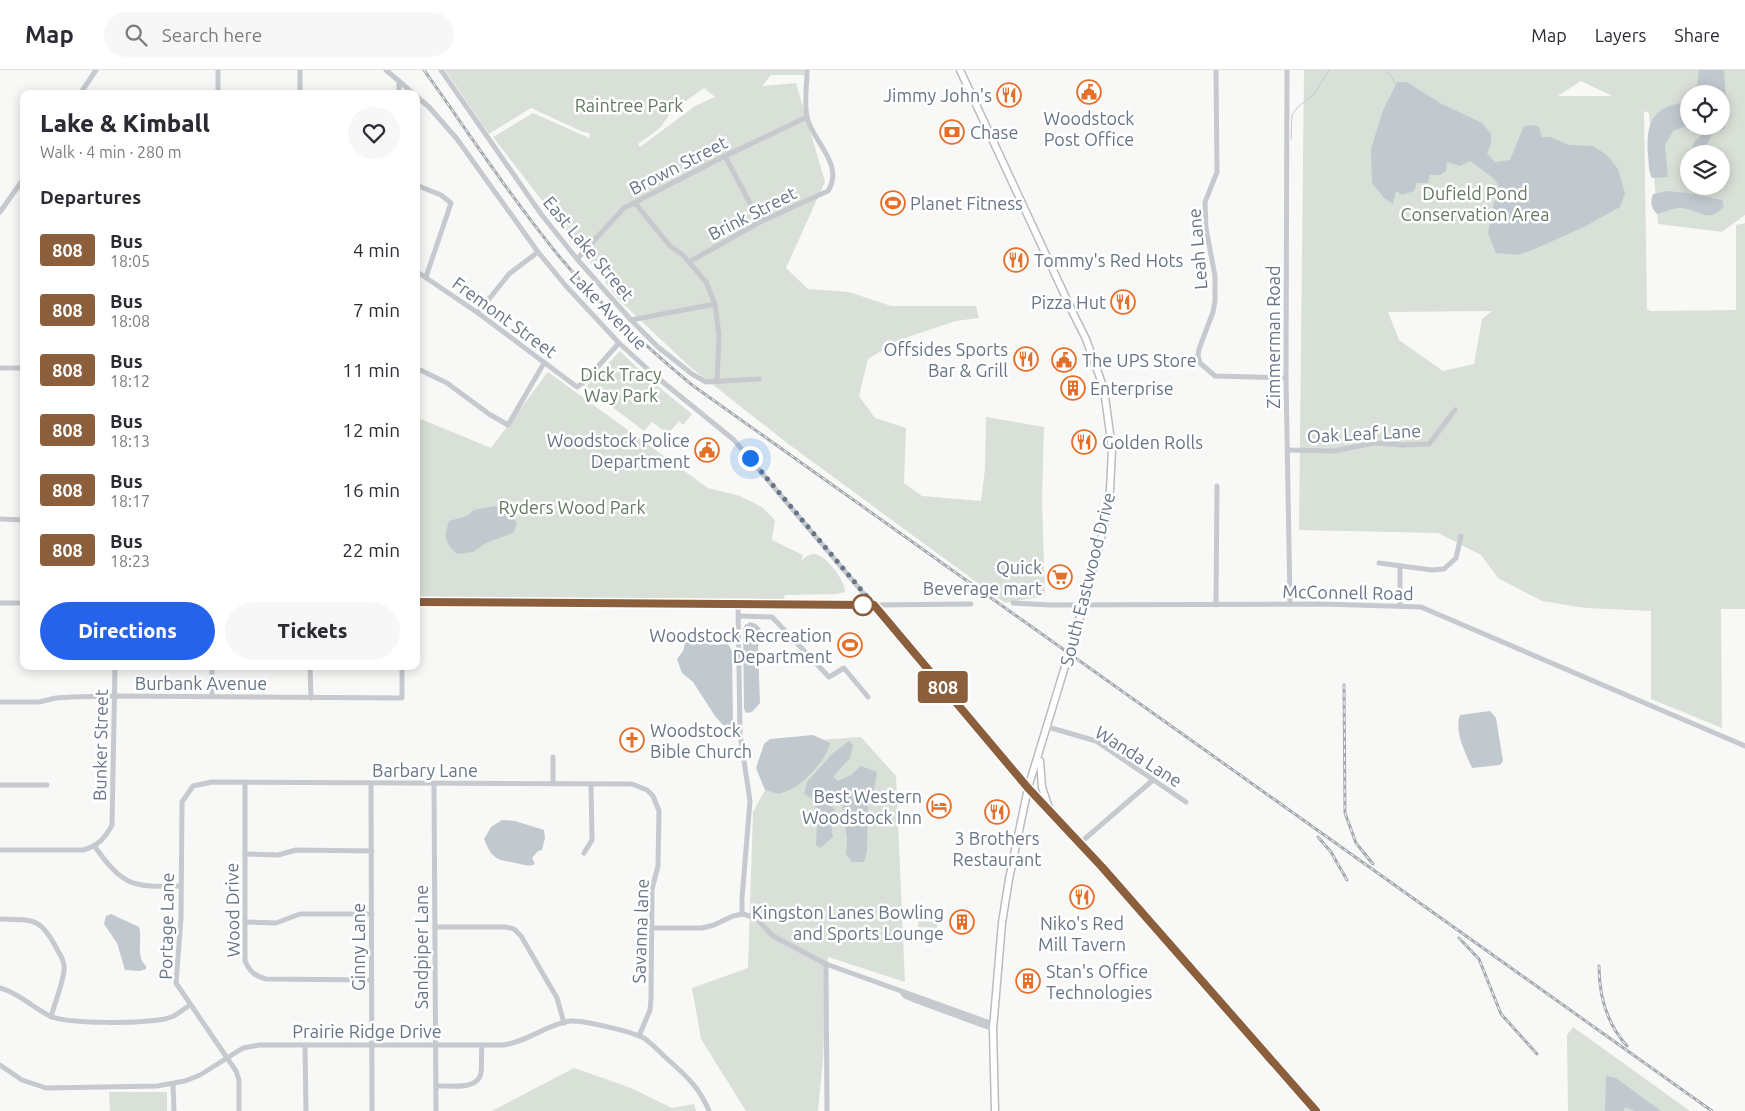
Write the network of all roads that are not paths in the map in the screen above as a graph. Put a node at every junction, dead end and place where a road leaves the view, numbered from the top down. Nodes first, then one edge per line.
1 (96, 70) edge
2 (218, 70) edge
3 (300, 70) edge
4 (386, 70) edge
5 (441, 70) edge
6 (807, 70) edge
7 (960, 70) edge
8 (1216, 70) edge
9 (1286, 70) edge
10 (399, 81) junction
11 (83, 90) edge
12 (218, 90) edge
13 (300, 90) edge
14 (399, 90) edge
15 (409, 90) edge
16 (420, 99) edge
17 (807, 118) junction
18 (725, 156) junction
19 (20, 184) edge
20 (420, 187) edge
21 (635, 202) junction
22 (0, 212) edge
23 (760, 222) junction
24 (538, 252) junction
25 (577, 259) junction
26 (689, 262) junction
27 (420, 273) edge
28 (426, 277) junction
29 (714, 304) junction
30 (478, 313) junction
31 (631, 320) junction
32 (619, 343) junction
33 (544, 363) junction
34 (0, 368) edge
35 (20, 368) edge
36 (420, 370) edge
37 (1286, 378) junction
38 (759, 379) dead end
39 (717, 382) junction
40 (1455, 410) dead end
41 (1288, 450) junction
42 (1217, 486) dead end
43 (0, 519) edge
44 (20, 520) edge
45 (1461, 536) dead end
46 (1380, 563) dead end
47 (1400, 566) junction
48 (20, 602) edge
49 (420, 602) edge
50 (0, 603) edge
51 (1013, 603) dead end
52 (738, 604) junction
53 (971, 604) dead end
54 (1084, 604) junction
55 (1290, 604) junction
56 (874, 605) junction
57 (1216, 605) junction
58 (1400, 606) junction
59 (739, 616) junction
60 (115, 670) edge
61 (212, 670) edge
62 (310, 670) edge
63 (402, 670) edge
64 (115, 696) junction
65 (212, 696) junction
66 (868, 697) dead end
67 (311, 698) junction
68 (0, 702) edge
69 (1048, 727) junction
70 (1745, 746) edge
71 (1040, 754) junction
72 (553, 757) dead end
73 (1153, 780) junction
74 (246, 783) junction
75 (371, 784) junction
76 (434, 784) junction
77 (553, 784) junction
78 (591, 784) junction
79 (0, 785) edge
80 (47, 785) dead end
81 (192, 786) joint
82 (1028, 788) junction
83 (653, 796) joint
84 (1186, 802) dead end
85 (1050, 810) junction
86 (1080, 844) junction
87 (95, 847) junction
88 (0, 850) edge
89 (372, 851) junction
90 (245, 854) junction
91 (584, 854) dead end
92 (180, 886) junction
93 (372, 914) junction
94 (742, 914) junction
95 (0, 919) edge
96 (245, 922) junction
97 (435, 926) junction
98 (653, 928) junction
99 (826, 964) junction
100 (372, 980) junction
101 (0, 988) edge
102 (190, 1005) junction
103 (51, 1017) junction
104 (564, 1023) junction
105 (993, 1027) junction
106 (639, 1036) junction
107 (372, 1044) junction
108 (305, 1045) junction
109 (436, 1045) junction
110 (482, 1045) junction
111 (227, 1058) junction
112 (0, 1065) edge
113 (173, 1084) junction
114 (436, 1086) junction
115 (174, 1111) edge
116 (239, 1111) edge
117 (306, 1111) edge
118 (372, 1111) edge
119 (436, 1111) edge
120 (710, 1111) edge
121 (827, 1111) edge
122 (995, 1111) edge
123 (1316, 1111) edge

1 - 11 street
2 - 12 street
3 - 13 street
4 - 10 street, Lake Avenue
5 - 25 street, East Lake Street
6 - 17 street
7 - 54 main road, South Eastwood Drive
8 - 37 street, Leah Lane
9 - 37 street, Zimmerman Road
10 - 14 street
10 - 15 street, Lake Avenue
16 - 24 street, Lake Avenue
17 - 18 street, Brown Street
17 - 23 street, Brink Street
18 - 21 street, Brown Street
18 - 23 street
19 - 22 street
20 - 28 street
21 - 25 street, Brown Street
21 - 26 street
23 - 26 street, Brink Street
24 - 30 street
24 - 32 street, Lake Avenue
25 - 31 street, East Lake Street
26 - 29 street
27 - 28 street, Fremont Street
28 - 30 street, Fremont Street
29 - 31 street
29 - 39 street
30 - 33 street, Fremont Street
31 - 39 street, East Lake Street
32 - 33 street, Fremont Street
32 - 56 street, Lake Avenue
33 - 36 street
34 - 35 street
37 - 41 street, Zimmerman Road
38 - 39 street, East Lake Street
40 - 41 street, Oak Leaf Lane
41 - 55 street, Zimmerman Road
42 - 57 street
43 - 44 street
45 - 47 street
46 - 47 street
47 - 58 street
48 - 50 street
49 - 52 street
51 - 54 street, McConnell Road
52 - 56 street
52 - 59 street
53 - 56 street
54 - 57 street, McConnell Road
54 - 69 main road, South Eastwood Drive
55 - 57 street, McConnell Road
55 - 58 street, McConnell Road
56 - 82 street, Lake Avenue
58 - 70 street, McConnell Road
59 - 66 street
59 - 94 street
60 - 64 street, Bunker Street
61 - 65 street
62 - 67 street
63 - 67 street, Burbank Avenue
64 - 65 street, Burbank Avenue
64 - 68 street, Burbank Avenue
64 - 87 street, Bunker Street
65 - 67 street, Burbank Avenue
69 - 71 main road, South Eastwood Drive
69 - 73 street, Wanda Lane
71 - 82 main road, South Eastwood Drive
71 - 85 main road
72 - 77 street
73 - 84 street, Wanda Lane
73 - 86 street
74 - 75 street, Barbary Lane
74 - 81 street, Barbary Lane
74 - 90 street, Wood Drive
75 - 76 street, Barbary Lane
75 - 89 street, Ginny Lane
76 - 77 street, Barbary Lane
76 - 97 street, Sandpiper Lane
77 - 78 street, Barbary Lane
78 - 83 street, Barbary Lane
78 - 91 street
79 - 80 street
81 - 92 street, Portage Lane
82 - 85 street, Lake Avenue
82 - 105 main road, South Eastwood Drive
83 - 98 street, Savanna lane
85 - 86 street, Lake Avenue
86 - 123 street, Lake Avenue
87 - 88 street
87 - 92 street
89 - 90 street
89 - 93 street, Ginny Lane
90 - 96 street, Wood Drive
92 - 102 street, Portage Lane
93 - 96 street
93 - 100 street, Ginny Lane
94 - 98 street
94 - 99 street
95 - 103 street
96 - 100 street, Wood Drive
97 - 104 street
97 - 109 street, Sandpiper Lane
98 - 106 street, Savanna lane
99 - 105 street
99 - 121 street
100 - 107 street, Ginny Lane
101 - 103 street
102 - 103 street
102 - 111 street, Portage Lane
104 - 106 street, Prairie Ridge Drive
104 - 110 street, Prairie Ridge Drive
105 - 122 main road, South Eastwood Drive
106 - 120 street, Prairie Ridge Drive
107 - 108 street, Prairie Ridge Drive
107 - 109 street, Prairie Ridge Drive
107 - 118 street, Ginny Lane
108 - 111 street, Prairie Ridge Drive
108 - 117 street
109 - 110 street, Prairie Ridge Drive
109 - 114 street, Sandpiper Lane
110 - 114 street
111 - 113 street, Prairie Ridge Drive
111 - 116 street, Portage Lane
112 - 113 street, Prairie Ridge Drive
113 - 115 street
114 - 119 street, Sandpiper Lane

